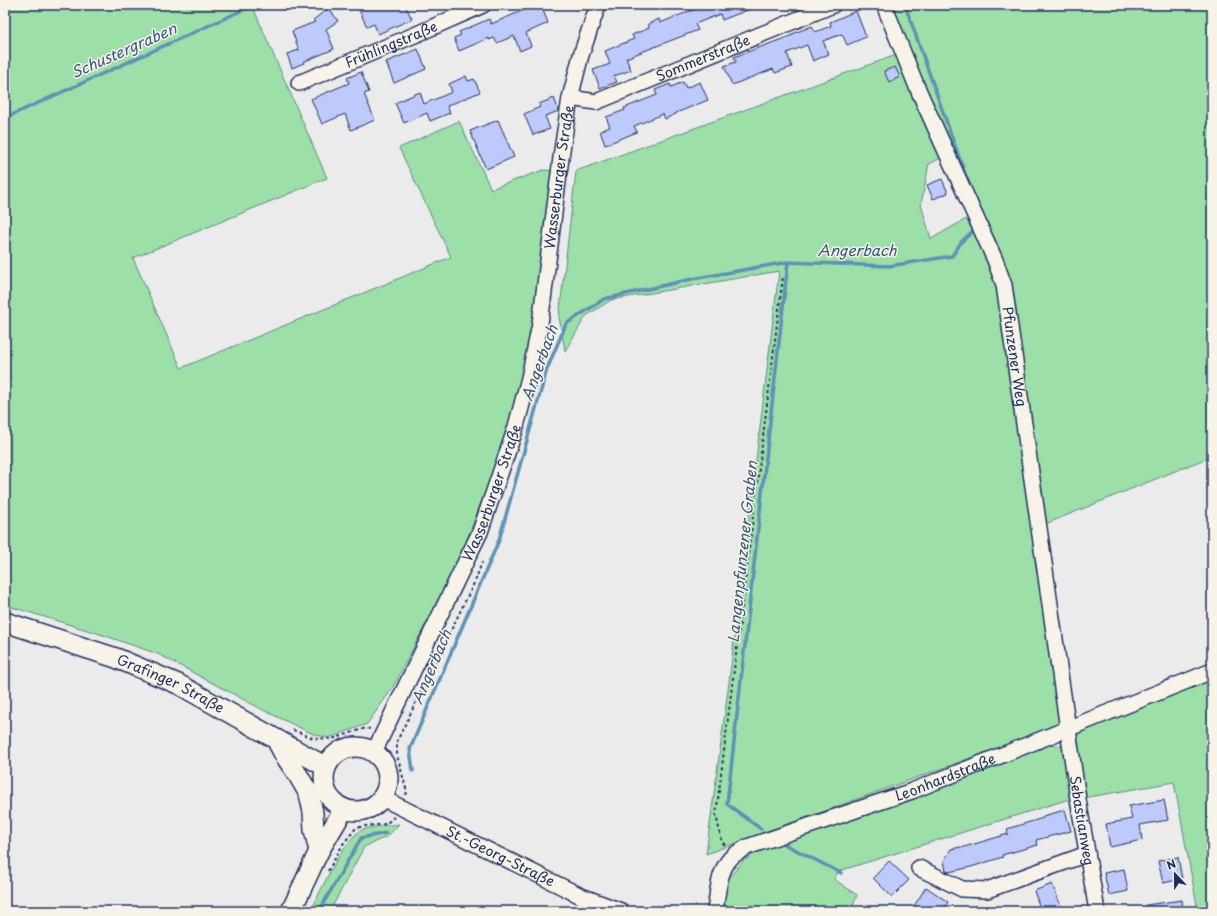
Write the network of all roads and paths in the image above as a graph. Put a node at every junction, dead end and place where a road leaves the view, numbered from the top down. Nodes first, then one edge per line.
1 (483, 5) edge
2 (598, 5) edge
3 (833, 5) edge
4 (884, 5) edge
5 (299, 83) dead end
6 (570, 98) junction
7 (783, 276) dead end
8 (5, 622) edge
9 (1212, 672) edge
10 (292, 729) dead end
11 (1068, 729) junction
12 (382, 734) junction
13 (276, 739) junction
14 (374, 752) junction
15 (326, 768) junction
16 (382, 798) junction
17 (402, 808) junction
18 (344, 809) junction
19 (319, 851) junction
20 (1087, 854) junction
21 (733, 856) junction
22 (918, 868) dead end
23 (328, 871) dead end
24 (291, 911) edge
25 (620, 911) edge
26 (715, 911) edge
27 (1097, 911) edge

1 - 5 street, Frühlingstraße
2 - 6 street, Wasserburger Straße
3 - 6 street, Sommerstraße
4 - 11 street, Pfunzener Weg
6 - 12 street, Wasserburger Straße
7 - 21 path
8 - 13 main road, Grafinger Straße
9 - 11 street, Leonhardstraße
10 - 12 path
11 - 20 street, Sebastianweg
11 - 21 street, Leonhardstraße
12 - 14 street, Wasserburger Straße
12 - 17 path
13 - 15 main road, Grafinger Straße
13 - 19 main road
14 - 15 main road
14 - 16 main road
15 - 18 main road
16 - 17 street, St.-Georg-Straße
16 - 18 main road
17 - 23 path
17 - 25 street, St.-Georg-Straße
18 - 19 main road
19 - 24 main road
20 - 22 street
20 - 27 street, Sebastianweg
21 - 26 street, Leonhardstraße

